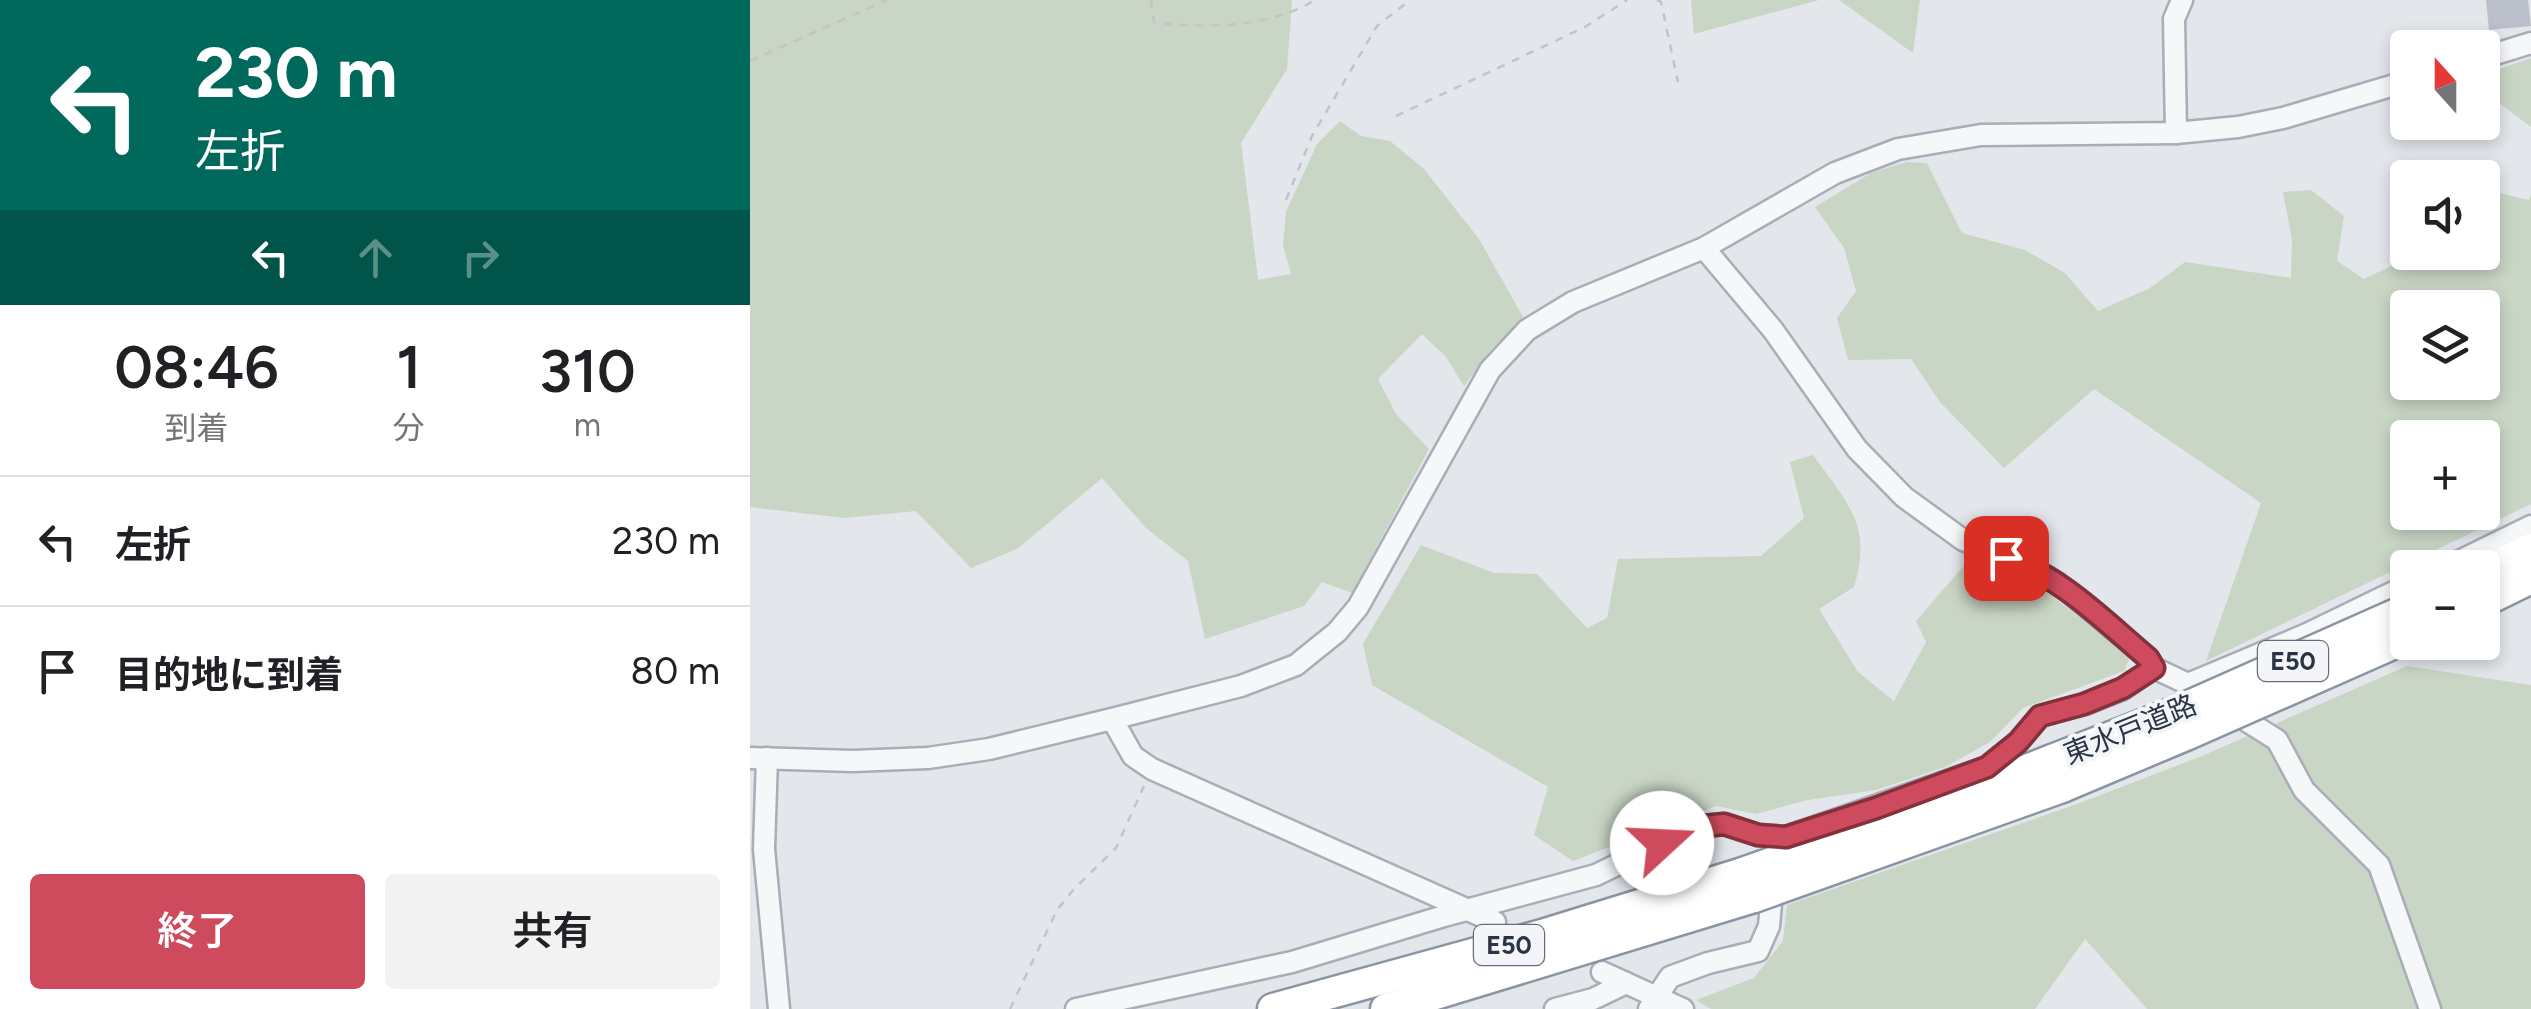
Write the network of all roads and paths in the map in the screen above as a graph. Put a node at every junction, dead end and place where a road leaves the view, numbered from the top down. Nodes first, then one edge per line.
1 (886, 0) edge
2 (1151, 0) edge
3 (1315, 0) edge
4 (1410, 0) edge
5 (1626, 0) edge
6 (1657, 0) edge
7 (2182, 0) edge
8 (2531, 44) edge
9 (2500, 53) edge
10 (750, 61) edge
11 (1678, 82) dead end
12 (2390, 85) edge
13 (1396, 116) dead end
14 (2176, 133) junction
15 (1286, 200) dead end
16 (1704, 248) junction
17 (2531, 526) edge
18 (2531, 549) edge
19 (2482, 550) edge
20 (2500, 564) edge
21 (2531, 578) edge
22 (2500, 593) edge
23 (2390, 595) edge
24 (2390, 616) edge
25 (2390, 644) edge
26 (2154, 668) junction
27 (2185, 710) junction
28 (1112, 719) junction
29 (758, 758) edge
30 (1152, 769) junction
31 (1758, 835) junction
32 (1748, 885) junction
33 (1470, 911) junction
34 (1495, 922) dead end
35 (1602, 972) dead end
36 (1626, 983) junction
37 (1652, 1003) edge
38 (778, 1009) edge
39 (1010, 1009) edge
40 (1076, 1009) edge
41 (1273, 1009) edge
42 (1386, 1009) edge
43 (1555, 1009) edge
44 (1683, 1009) edge
45 (2430, 1009) edge

1 - 10 path
2 - 3 path
4 - 15 path
5 - 13 path
6 - 11 path
7 - 14 street
8 - 9 street
12 - 14 street
14 - 16 street
16 - 26 street
16 - 28 street
17 - 19 street
18 - 20 highway
21 - 22 highway
23 - 27 street
24 - 27 highway, 東水戸道路 / E50, bridge
25 - 27 highway, 東水戸道路 / E50, bridge
26 - 27 street
26 - 31 street
27 - 32 highway, 東水戸道路 / E50, bridge
27 - 45 street
28 - 29 street
28 - 30 street
29 - 38 street
30 - 33 street
30 - 39 path
31 - 33 street
31 - 37 street
32 - 41 highway, 東水戸道路 / E50
32 - 42 highway, 東水戸道路 / E50
33 - 34 street
33 - 40 street
35 - 36 street
36 - 37 street
36 - 43 street
37 - 44 street

